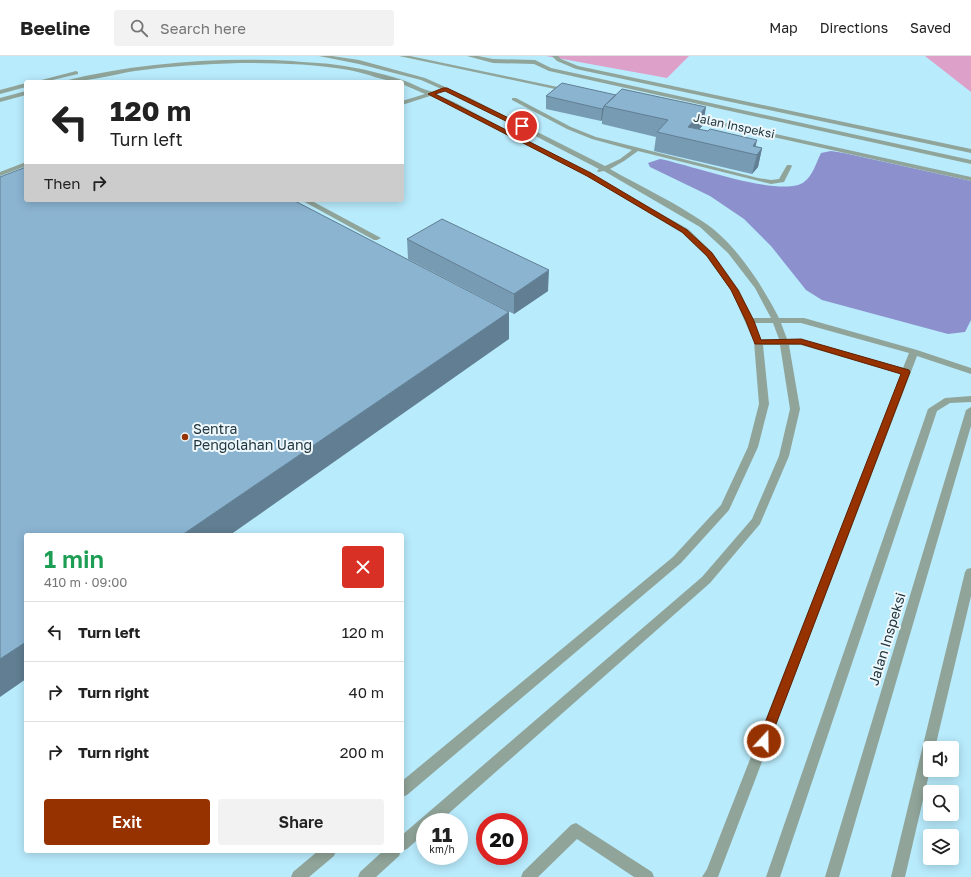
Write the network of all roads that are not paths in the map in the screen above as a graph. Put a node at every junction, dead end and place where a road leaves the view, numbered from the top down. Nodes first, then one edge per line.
1 (322, 56) edge
2 (402, 56) edge
3 (470, 56) edge
4 (555, 56) edge
5 (280, 57) edge
6 (534, 59) edge
7 (83, 71) dead end
8 (45, 80) edge
9 (76, 80) edge
10 (394, 80) edge
11 (404, 83) edge
12 (24, 86) edge
13 (445, 89) junction
14 (573, 91) edge
15 (0, 92) edge
16 (24, 93) edge
17 (430, 94) junction
18 (514, 99) dead end
19 (0, 100) edge
20 (404, 102) edge
21 (682, 115) edge
22 (636, 150) junction
23 (971, 151) edge
24 (971, 162) edge
25 (24, 165) edge
26 (789, 166) dead end
27 (605, 169) junction
28 (0, 174) edge
29 (589, 175) junction
30 (971, 178) edge
31 (309, 202) edge
32 (377, 238) dead end
33 (776, 320) junction
34 (750, 321) junction
35 (758, 342) junction
36 (784, 342) junction
37 (914, 352) junction
38 (971, 371) edge
39 (906, 372) junction
40 (971, 399) edge
41 (971, 410) edge
42 (971, 572) edge
43 (404, 788) edge
44 (438, 813) edge
45 (416, 832) edge
46 (404, 842) edge
47 (327, 853) edge
48 (392, 853) edge
49 (298, 877) edge
50 (364, 877) edge
51 (528, 877) edge
52 (646, 877) edge
53 (709, 877) edge
54 (773, 877) edge
55 (832, 877) edge
56 (898, 877) edge

1 - 13 lane
2 - 14 lane
3 - 6 lane
4 - 23 lane
5 - 9 lane
5 - 10 lane
6 - 24 lane
7 - 8 lane
11 - 17 lane
12 - 15 lane
13 - 17 lane
13 - 27 lane
16 - 19 lane
17 - 20 lane
17 - 29 lane
18 - 22 lane
21 - 30 lane, Jalan Inspeksi
22 - 26 lane
22 - 27 lane
25 - 28 lane
27 - 29 lane
27 - 33 lane
29 - 34 lane
31 - 32 lane
33 - 34 lane
33 - 36 lane
33 - 37 lane
34 - 35 lane
35 - 36 lane
35 - 43 lane
36 - 39 lane
36 - 44 lane
37 - 38 lane
37 - 39 lane
39 - 53 lane
40 - 54 lane
41 - 55 lane, Jalan Inspeksi
42 - 56 lane
45 - 46 lane
47 - 49 lane
48 - 50 lane
51 - 52 lane

